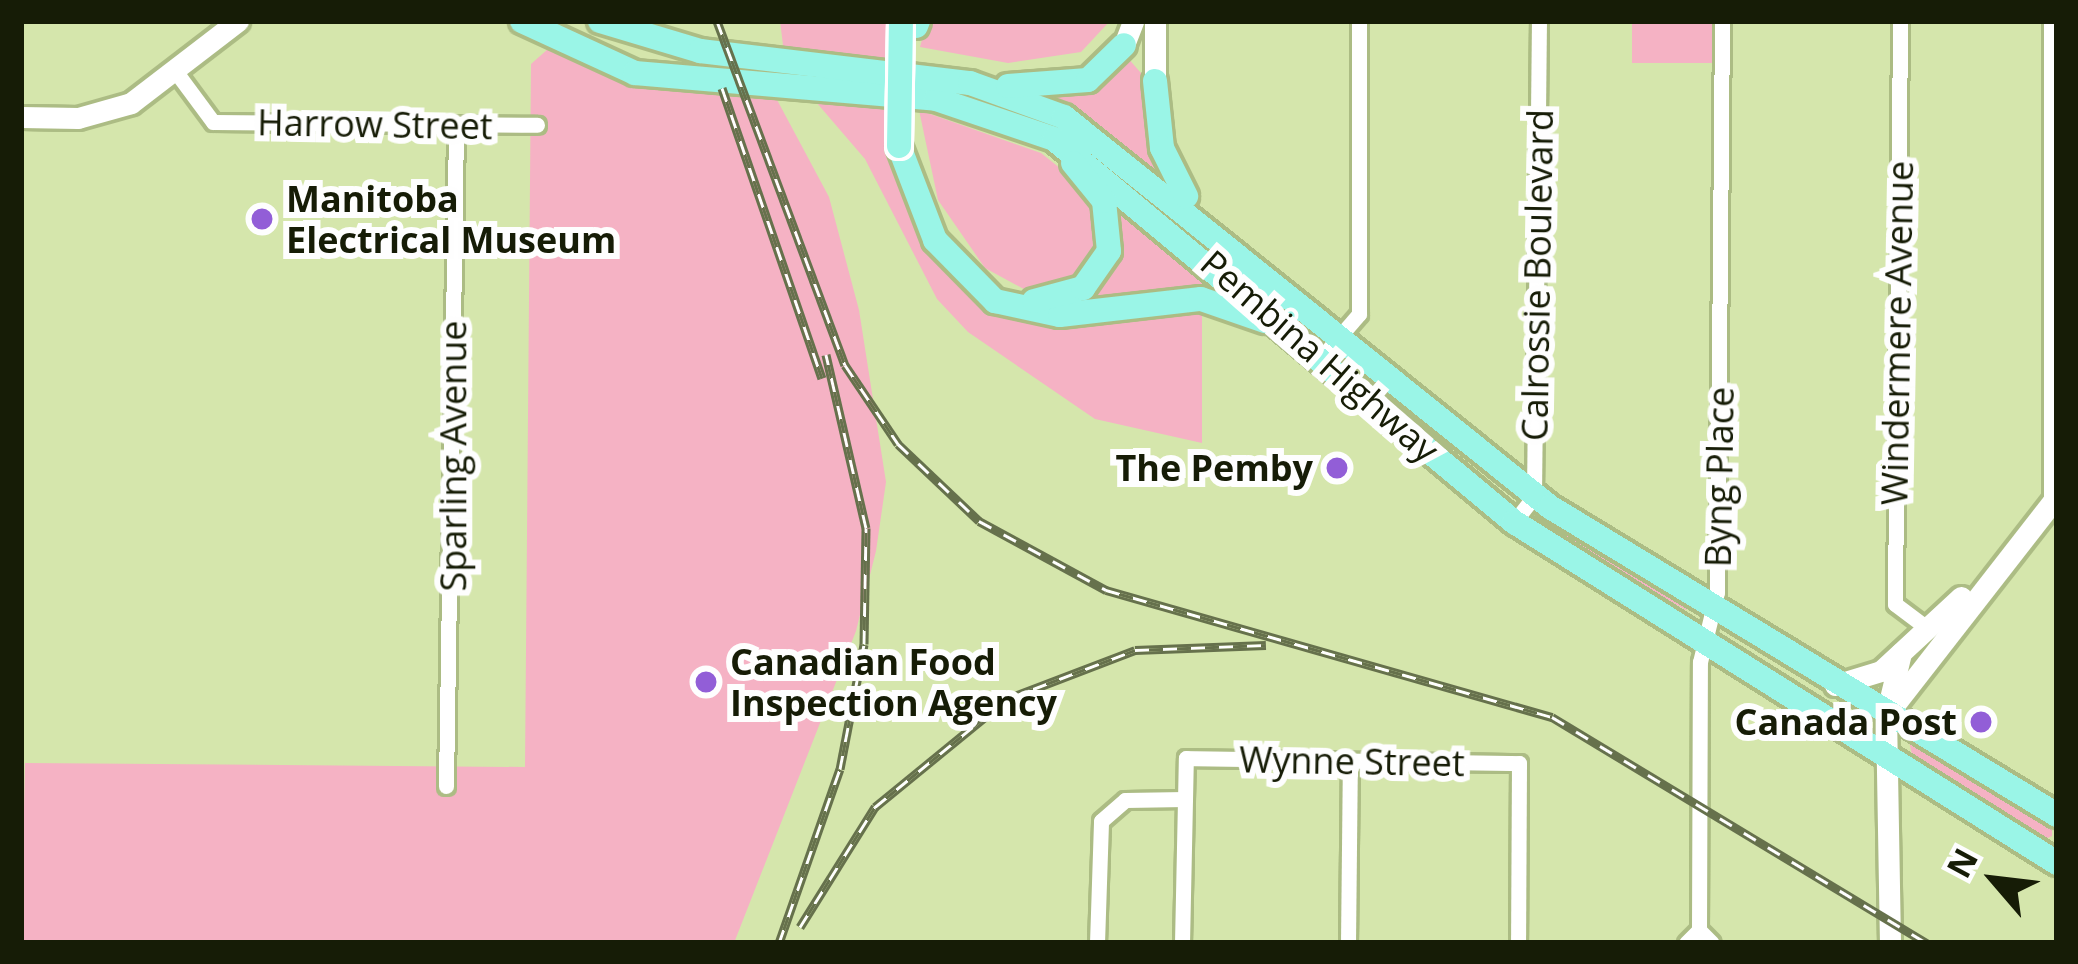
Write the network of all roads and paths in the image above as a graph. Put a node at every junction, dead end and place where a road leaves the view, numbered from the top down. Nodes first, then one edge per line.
1 (238, 21) edge
2 (522, 21) edge
3 (600, 21) edge
4 (1155, 21) edge
5 (1359, 21) edge
6 (1539, 21) edge
7 (1722, 21) edge
8 (1900, 21) edge
9 (2051, 21) edge
10 (909, 23) edge
11 (1128, 33) edge
12 (176, 72) junction
13 (1155, 81) joint
14 (970, 82) junction
15 (21, 117) edge
16 (1000, 117) junction
17 (456, 125) junction
18 (537, 125) dead end
19 (907, 147) junction
20 (1200, 218) junction
21 (1339, 335) junction
22 (1298, 338) junction
23 (1321, 358) junction
24 (1534, 496) junction
25 (2054, 499) edge
26 (1514, 522) junction
27 (1976, 586) junction
28 (1714, 611) junction
29 (1927, 628) junction
30 (1702, 641) junction
31 (1901, 653) junction
32 (1930, 654) junction
33 (1835, 685) junction
34 (1818, 712) junction
35 (1886, 715) junction
36 (1892, 759) junction
37 (1350, 761) junction
38 (446, 786) dead end
39 (1185, 799) junction
40 (2057, 815) edge
41 (2057, 863) edge
42 (1699, 930) junction
43 (1097, 943) edge
44 (1182, 943) edge
45 (1348, 943) edge
46 (1518, 943) edge
47 (1686, 943) edge
48 (1712, 943) edge
49 (1890, 943) edge

1 - 12 street
2 - 16 main road, Pembina Highway
3 - 14 main road, Pembina Highway
4 - 13 street
5 - 21 street
6 - 24 street, Calrossie Boulevard
7 - 28 street, Byng Place
8 - 29 street, Windermere Avenue
9 - 25 street
10 - 19 main road
11 - 14 main road
12 - 15 street
12 - 17 street, Harrow Street
13 - 20 main road
14 - 20 main road, Pembina Highway
16 - 19 main road
16 - 22 main road, Pembina Highway
17 - 18 street, Harrow Street
17 - 38 street, Sparling Avenue
19 - 22 main road
20 - 21 main road, Pembina Highway
21 - 23 street
21 - 24 main road, Pembina Highway
22 - 23 main road, Pembina Highway
23 - 26 main road, Pembina Highway
24 - 26 street
24 - 28 main road, Pembina Highway
25 - 27 street
26 - 30 main road, Pembina Highway
27 - 29 street
27 - 32 street
28 - 30 street, Byng Place
28 - 33 main road, Pembina Highway
29 - 31 street
29 - 32 street
30 - 34 main road, Pembina Highway
30 - 42 street, Byng Place
31 - 33 street
31 - 35 street
32 - 35 street
33 - 35 main road, Pembina Highway
34 - 35 main road
34 - 36 main road, Pembina Highway
35 - 36 street
35 - 40 main road, Pembina Highway
36 - 41 main road, Pembina Highway
36 - 49 street
37 - 39 street, Wynne Street
37 - 45 street
37 - 46 street, Wynne Street
39 - 43 street
39 - 44 street
42 - 47 street
42 - 48 street

